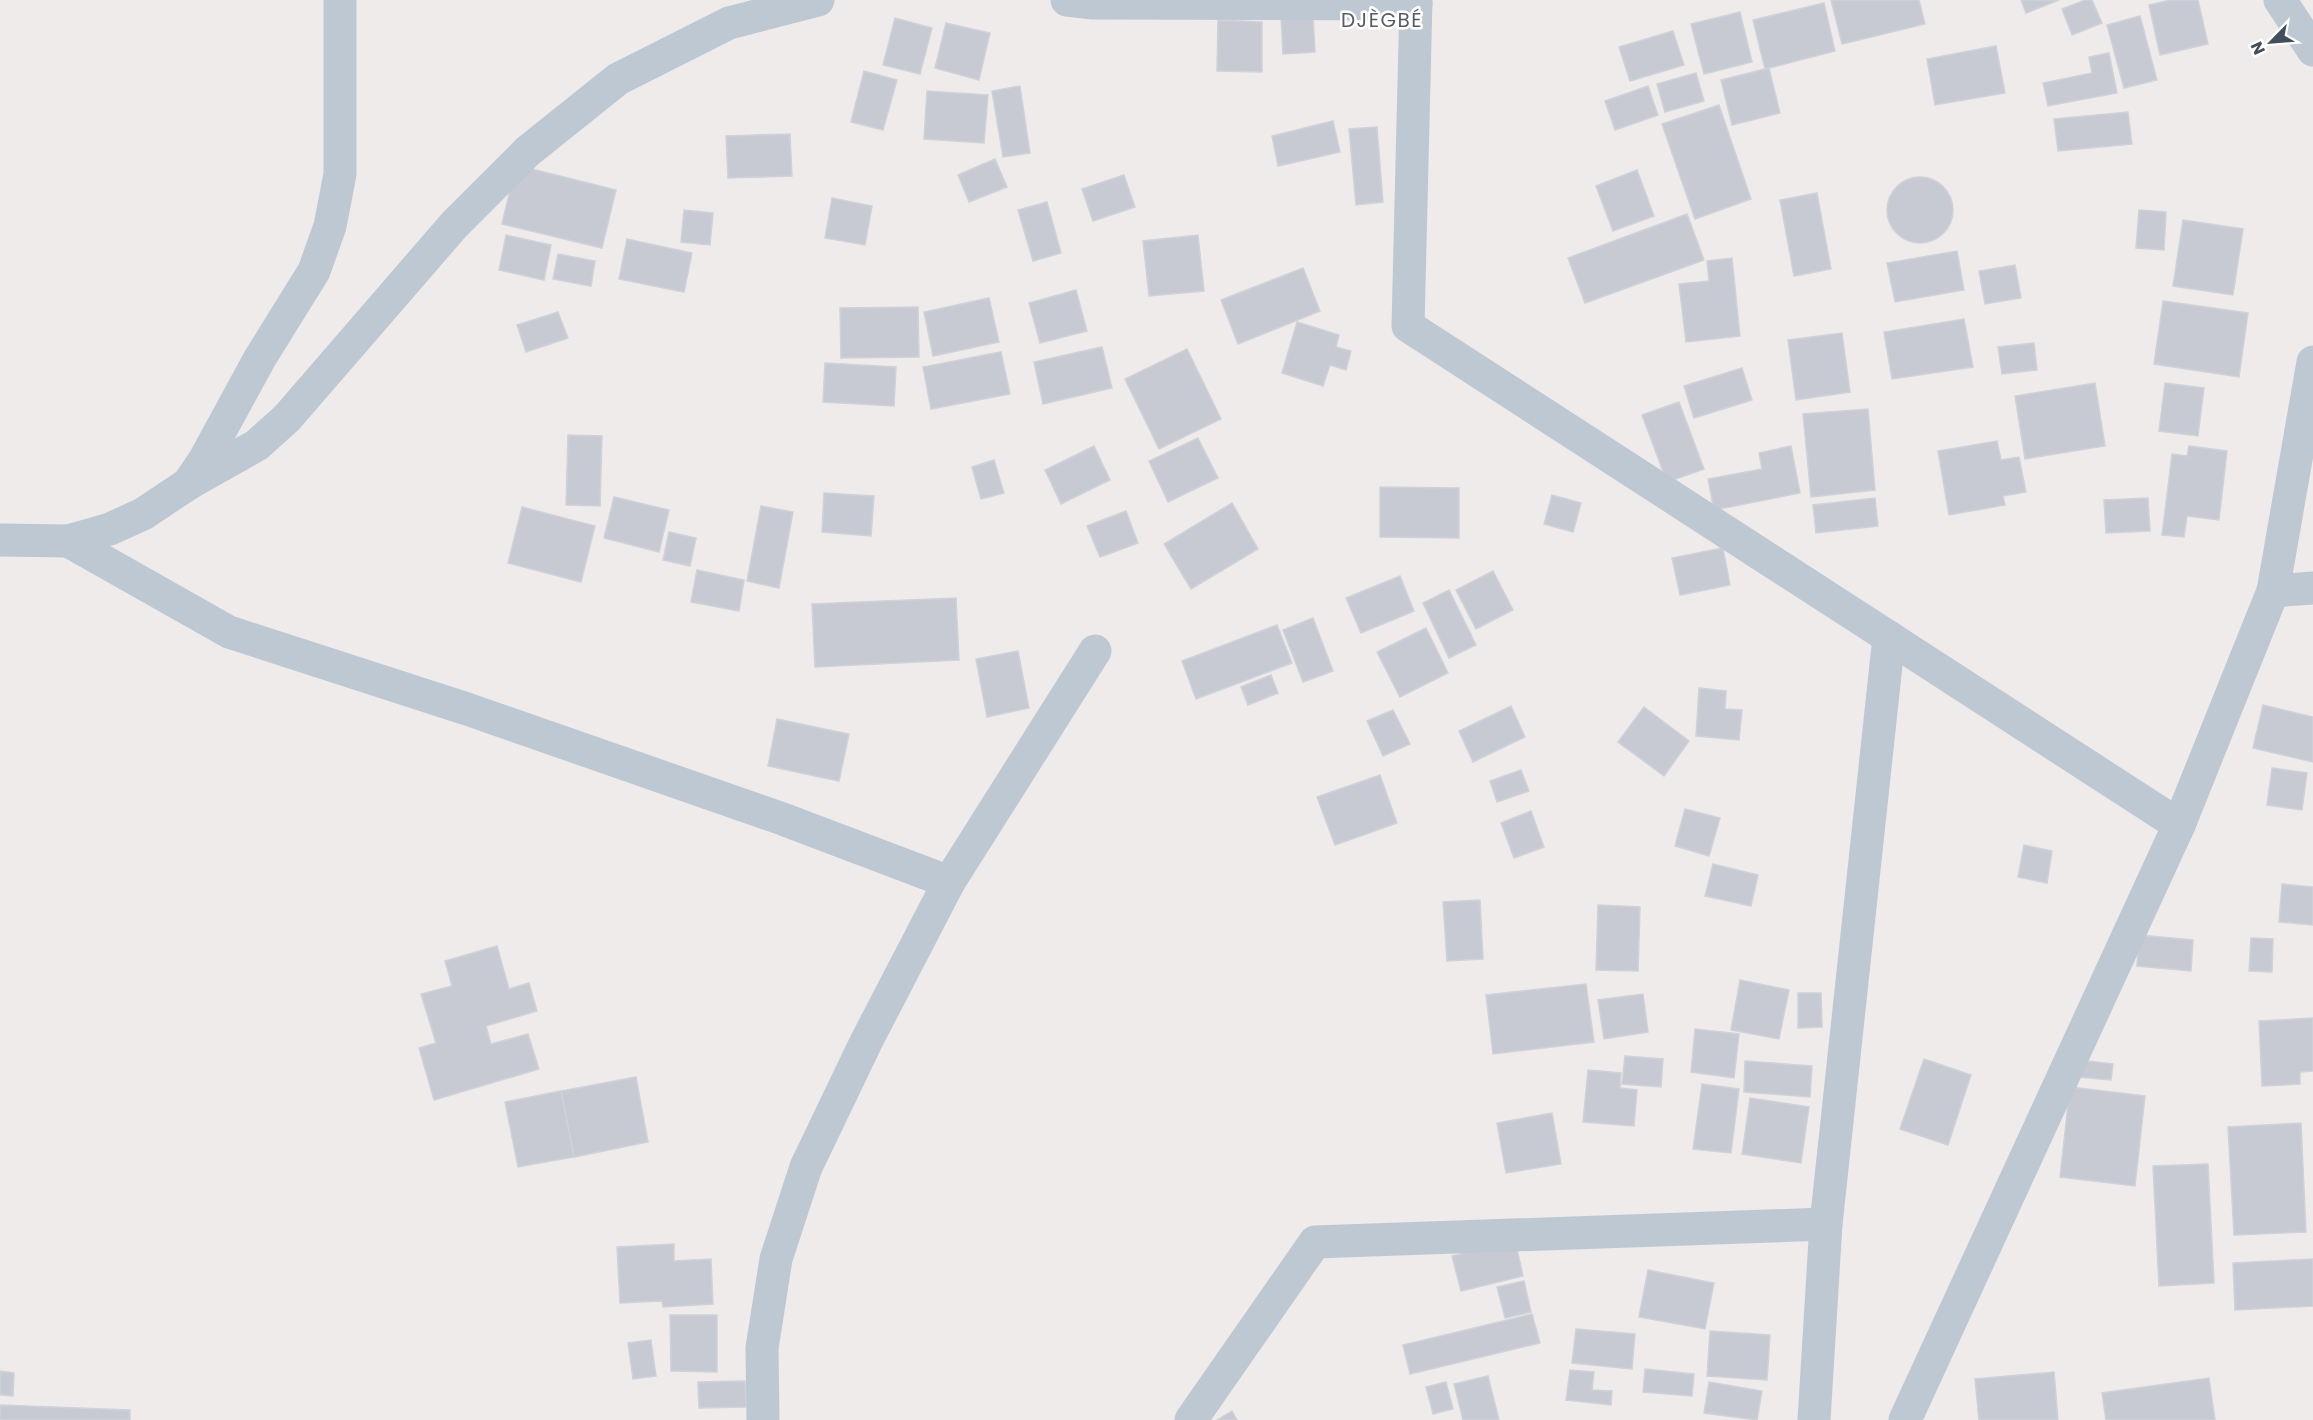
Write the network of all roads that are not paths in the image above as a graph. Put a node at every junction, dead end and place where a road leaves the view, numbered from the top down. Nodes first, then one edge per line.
1 (340, 0) edge
2 (818, 0) edge
3 (1067, 0) edge
4 (2280, 0) edge
5 (1416, 2) edge
6 (2313, 50) edge
7 (2313, 362) edge
8 (188, 484) junction
9 (0, 540) edge
10 (68, 541) junction
11 (2313, 588) edge
12 (2273, 591) junction
13 (1889, 638) junction
14 (1095, 651) dead end
15 (2179, 825) junction
16 (950, 882) junction
17 (1826, 1224) junction
18 (764, 1420) edge
19 (1191, 1420) edge
20 (1814, 1420) edge
21 (1905, 1420) edge

1 - 8 street
2 - 8 street
3 - 5 street
4 - 6 street
5 - 13 street
7 - 12 street
8 - 10 street
9 - 10 street
10 - 16 street
11 - 12 street
12 - 15 street
13 - 15 street
13 - 17 street
14 - 16 street
15 - 21 street
16 - 18 street
17 - 19 street
17 - 20 street

